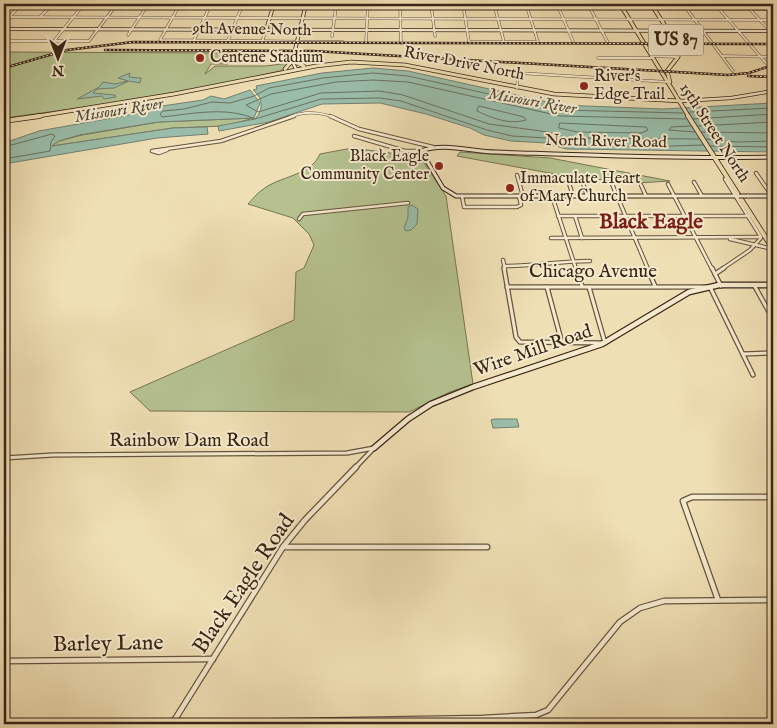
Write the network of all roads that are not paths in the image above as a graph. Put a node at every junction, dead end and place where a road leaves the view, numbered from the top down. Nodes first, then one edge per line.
1 (22, 4) edge
2 (53, 4) edge
3 (84, 4) edge
4 (117, 4) edge
5 (148, 4) edge
6 (180, 4) edge
7 (211, 4) edge
8 (243, 4) edge
9 (368, 4) edge
10 (400, 4) edge
11 (431, 4) edge
12 (463, 4) edge
13 (494, 4) edge
14 (526, 4) edge
15 (557, 4) edge
16 (588, 4) edge
17 (620, 4) edge
18 (651, 4) edge
19 (683, 4) edge
20 (714, 4) edge
21 (746, 4) edge
22 (4, 6) edge
23 (19, 6) junction
24 (274, 6) edge
25 (305, 6) edge
26 (50, 7) junction
27 (82, 7) junction
28 (115, 7) junction
29 (146, 7) junction
30 (178, 7) junction
31 (209, 7) junction
32 (241, 7) junction
33 (336, 7) junction
34 (368, 8) junction
35 (400, 8) junction
36 (432, 8) junction
37 (463, 8) junction
38 (495, 8) junction
39 (527, 8) junction
40 (559, 8) junction
41 (590, 8) junction
42 (622, 8) junction
43 (654, 8) junction
44 (686, 8) junction
45 (718, 8) junction
46 (773, 8) edge
47 (750, 9) junction
48 (4, 18) edge
49 (8, 18) junction
50 (40, 18) junction
51 (73, 18) junction
52 (107, 18) junction
53 (140, 18) junction
54 (172, 18) junction
55 (205, 18) junction
56 (237, 18) junction
57 (270, 18) junction
58 (302, 18) junction
59 (335, 18) junction
60 (367, 18) junction
61 (433, 18) junction
62 (400, 19) junction
63 (465, 19) junction
64 (498, 19) junction
65 (531, 19) junction
66 (563, 19) junction
67 (596, 19) junction
68 (629, 19) junction
69 (662, 19) junction
70 (695, 19) junction
71 (728, 20) junction
72 (760, 20) junction
73 (773, 20) edge
74 (4, 22) edge
75 (4, 29) edge
76 (64, 29) junction
77 (98, 29) junction
78 (132, 29) junction
79 (165, 30) junction
80 (199, 30) junction
81 (232, 30) junction
82 (266, 30) junction
83 (300, 30) junction
84 (333, 30) junction
85 (367, 30) junction
86 (400, 30) junction
87 (434, 30) junction
88 (468, 30) junction
89 (535, 30) junction
90 (501, 31) junction
91 (569, 31) junction
92 (602, 31) junction
93 (636, 31) junction
94 (669, 31) junction
95 (704, 31) junction
96 (738, 31) junction
97 (773, 32) edge
98 (128, 35) dead end
99 (332, 36) dead end
100 (435, 36) dead end
101 (194, 40) junction
102 (228, 40) junction
103 (4, 41) edge
104 (572, 41) dead end
105 (54, 42) junction
106 (262, 42) junction
107 (297, 42) junction
108 (343, 42) dead end
109 (366, 42) dead end
110 (504, 42) junction
111 (401, 43) dead end
112 (608, 43) dead end
113 (722, 56) junction
114 (651, 57) junction
115 (678, 57) junction
116 (759, 57) junction
117 (773, 57) edge
118 (598, 58) dead end
119 (292, 61) junction
120 (766, 64) dead end
121 (314, 66) junction
122 (296, 69) junction
123 (658, 69) junction
124 (668, 70) junction
125 (283, 71) junction
126 (733, 71) dead end
127 (668, 81) junction
128 (518, 88) junction
129 (773, 91) edge
130 (681, 102) junction
131 (4, 121) edge
132 (354, 136) dead end
133 (415, 144) junction
134 (438, 148) junction
135 (167, 150) dead end
136 (421, 150) junction
137 (773, 157) edge
138 (716, 158) junction
139 (756, 173) dead end
140 (517, 175) dead end
141 (725, 179) dead end
142 (568, 180) dead end
143 (582, 180) dead end
144 (694, 182) dead end
145 (612, 184) dead end
146 (668, 184) dead end
147 (641, 185) dead end
148 (462, 196) junction
149 (521, 196) junction
150 (552, 196) junction
151 (573, 196) junction
152 (587, 196) junction
153 (617, 196) junction
154 (646, 196) junction
155 (674, 196) junction
156 (702, 196) junction
157 (738, 196) junction
158 (773, 196) edge
159 (408, 203) dead end
160 (558, 216) junction
161 (575, 216) junction
162 (626, 216) junction
163 (685, 216) junction
164 (749, 216) junction
165 (299, 219) dead end
166 (726, 237) junction
167 (551, 238) dead end
168 (565, 238) junction
169 (582, 238) junction
170 (634, 238) junction
171 (696, 238) junction
172 (761, 238) junction
173 (773, 243) edge
174 (754, 246) junction
175 (773, 249) edge
176 (503, 260) dead end
177 (574, 261) junction
178 (590, 261) dead end
179 (504, 266) junction
180 (715, 274) junction
181 (754, 285) junction
182 (773, 285) edge
183 (582, 286) junction
184 (655, 286) junction
185 (679, 286) junction
186 (721, 286) junction
187 (507, 287) junction
188 (547, 287) junction
189 (589, 287) junction
190 (709, 287) junction
191 (690, 292) junction
192 (773, 318) edge
193 (562, 343) junction
194 (605, 343) junction
195 (773, 353) edge
196 (743, 354) junction
197 (753, 375) dead end
198 (374, 448) junction
199 (4, 458) edge
200 (773, 496) edge
201 (283, 547) junction
202 (487, 547) dead end
203 (718, 600) junction
204 (773, 600) edge
205 (213, 659) junction
206 (4, 661) edge
207 (173, 722) edge

1 - 23 street
2 - 26 street
3 - 27 street
4 - 28 street
5 - 29 street
6 - 30 street
7 - 31 street
8 - 32 street
9 - 34 street
10 - 35 street
11 - 36 street
12 - 37 street
13 - 38 street
14 - 39 street
15 - 40 street
16 - 41 street
17 - 42 main road, 15th Street North / US 87
18 - 43 main road, US 87
19 - 44 street
20 - 45 street
21 - 47 street
22 - 23 street
23 - 26 street
23 - 49 street
24 - 25 street
24 - 32 street
24 - 57 street
25 - 33 street
25 - 58 street
26 - 27 street
26 - 50 street
27 - 28 street
27 - 51 street
28 - 29 street
28 - 52 street
29 - 30 street
29 - 53 street
30 - 31 street
30 - 54 street
31 - 32 street
31 - 55 street
32 - 56 street
33 - 34 street
33 - 59 street
34 - 35 street
34 - 60 street
35 - 36 street
35 - 62 street
36 - 37 street
36 - 61 street
37 - 38 street
37 - 63 street
38 - 39 street
38 - 64 street
39 - 40 street
39 - 65 street
40 - 41 street
40 - 66 street
41 - 42 street
41 - 67 street
42 - 43 street
42 - 68 main road, 15th Street North / US 87
43 - 44 street
43 - 69 main road, US 87
44 - 45 street
44 - 70 street
45 - 47 street
45 - 71 street
46 - 47 street
47 - 72 street
48 - 49 street
49 - 50 street
49 - 74 street
50 - 51 street
51 - 52 street
51 - 76 street
52 - 53 street
52 - 77 street
53 - 54 street
53 - 78 street
54 - 55 street
54 - 79 street
55 - 56 street
55 - 80 street
56 - 57 street
56 - 81 street
57 - 58 street
57 - 82 street
58 - 59 street
58 - 83 street
59 - 60 street
59 - 84 street
60 - 62 street
60 - 85 street
61 - 62 street
61 - 63 street
61 - 87 street
62 - 86 street
63 - 64 street
63 - 88 street
64 - 65 street
64 - 90 street
65 - 66 street
65 - 89 street
66 - 67 street
66 - 91 street
67 - 68 street
67 - 92 street
68 - 69 street
68 - 93 main road, 15th Street North / US 87
69 - 70 street
69 - 94 main road, US 87
70 - 71 street
70 - 95 street
71 - 72 street
71 - 96 street
72 - 73 street
72 - 97 street
75 - 76 street
76 - 77 street
76 - 105 street
77 - 78 street
77 - 105 street
78 - 79 street
78 - 98 street
79 - 80 street
79 - 101 street, 9th Avenue North
80 - 81 street
80 - 101 street
81 - 82 street
81 - 102 street
82 - 83 street
82 - 106 street
83 - 84 street
83 - 107 street
84 - 85 street
84 - 99 street
85 - 86 street
85 - 109 street
86 - 87 street
86 - 111 street
87 - 88 street
87 - 100 street
88 - 90 street
88 - 110 street
89 - 90 street
89 - 91 street
89 - 110 street
90 - 110 street
91 - 92 street
91 - 104 street
92 - 93 street
92 - 112 street
93 - 94 street
93 - 114 main road, 15th Street North / US 87
94 - 95 street
94 - 115 main road, US 87
95 - 96 street
95 - 113 street
96 - 97 street
96 - 116 street
101 - 102 street, 9th Avenue North
102 - 106 street, 9th Avenue North
103 - 105 street
106 - 107 street, 9th Avenue North
107 - 108 street, 9th Avenue North
107 - 119 street
113 - 116 street
113 - 126 street
114 - 115 street
114 - 118 street
114 - 123 main road, 15th Street North / US 87
115 - 124 main road, US 87
116 - 117 street
116 - 120 street
119 - 121 main road
119 - 122 street
119 - 125 main road
121 - 122 main road, River Drive North
121 - 128 main road, River Drive North
122 - 125 main road, River Drive North
123 - 124 main road
123 - 127 main road, 15th Street North / US 87
124 - 127 main road, US 87
125 - 131 main road, River Drive North
127 - 128 street
127 - 130 main road, 15th Street North / US 87
128 - 130 main road, River Drive North
129 - 130 street, River Drive North
130 - 138 main road, 15th Street North / US 87
132 - 136 street
133 - 134 street, North River Road
133 - 135 street, North River Road
133 - 136 street
134 - 136 street, North River Road
134 - 138 street, North River Road
136 - 148 street
137 - 138 street, North River Road
138 - 173 main road, 15th Street North / US 87
138 - 175 main road, 15th Street North / US 87
139 - 158 street
140 - 149 street
141 - 157 street, 15th Street North
142 - 151 street
143 - 152 street
144 - 156 street
145 - 153 street
146 - 155 street
147 - 154 street
148 - 149 street
148 - 149 street
149 - 150 street
150 - 151 street
150 - 160 street
151 - 152 street
152 - 153 street
153 - 154 street
153 - 162 street
154 - 155 street
155 - 156 street
155 - 163 street
156 - 157 street
157 - 158 street, bridge
157 - 164 street, 15th Street North
159 - 165 street
160 - 161 street
160 - 168 street
161 - 162 street
161 - 169 street
162 - 163 street
162 - 170 street
163 - 164 street
163 - 171 street
164 - 172 street, 15th Street North
166 - 171 street
166 - 172 street
166 - 174 street
167 - 168 street
168 - 169 street
168 - 177 street
169 - 170 street
170 - 171 street
170 - 184 street
171 - 180 street
172 - 174 street
174 - 175 street
174 - 180 street
176 - 179 street
177 - 178 street
177 - 179 street
177 - 183 street
179 - 187 street
180 - 186 street
181 - 182 street, Wire Mill Road
181 - 186 street, Wire Mill Road
181 - 192 street
183 - 188 street, Chicago Avenue
183 - 189 street, Chicago Avenue
184 - 185 street, Chicago Avenue
184 - 189 street, Chicago Avenue
185 - 190 street, Chicago Avenue
185 - 191 street, Chicago Avenue
186 - 190 street, Wire Mill Road
187 - 188 street, Chicago Avenue
187 - 193 street
188 - 193 street
189 - 194 street
190 - 191 street, Wire Mill Road
190 - 196 street
191 - 194 street, Wire Mill Road
193 - 194 street
194 - 198 street, Wire Mill Road
195 - 196 street
196 - 197 street
198 - 199 street, Rainbow Dam Road
198 - 201 street, Black Eagle Road
200 - 203 street
201 - 202 street
201 - 205 street, Black Eagle Road
203 - 204 street
203 - 207 street
205 - 206 street, Barley Lane
205 - 207 street, Black Eagle Road

